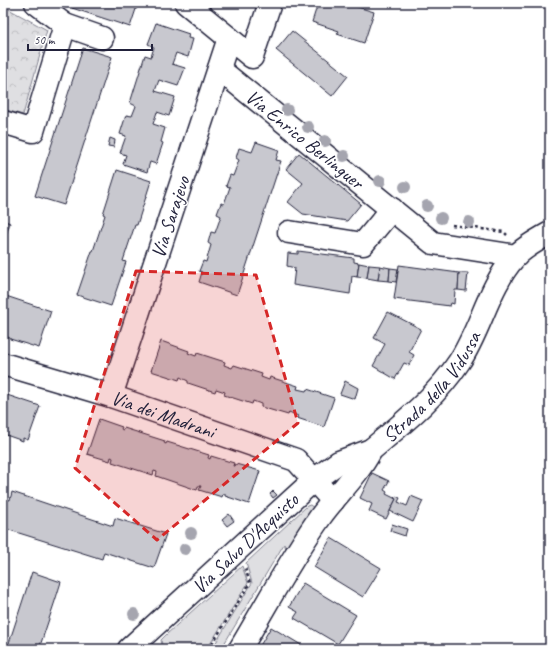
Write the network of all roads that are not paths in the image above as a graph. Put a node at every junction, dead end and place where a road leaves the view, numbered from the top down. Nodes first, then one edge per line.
1 (36, 3) edge
2 (186, 3) edge
3 (270, 3) edge
4 (65, 25) junction
5 (102, 38) dead end
6 (229, 38) junction
7 (219, 69) junction
8 (3, 122) edge
9 (392, 209) junction
10 (289, 232) dead end
11 (550, 233) edge
12 (516, 256) junction
13 (3, 364) edge
14 (111, 396) junction
15 (371, 450) junction
16 (314, 480) junction
17 (333, 501) junction
18 (136, 646) edge
19 (240, 649) edge

1 - 4 street
2 - 6 street
3 - 6 street
4 - 5 street
4 - 8 street
6 - 7 street, Via Sarajevo
7 - 9 street, Via Enrico Berlinguer
7 - 14 street, Via Sarajevo
9 - 10 street
9 - 12 street, Via Enrico Berlinguer
11 - 12 street, Strada della Vidussa
12 - 15 street, Strada della Vidussa
13 - 14 street, Via dei Madrani
14 - 16 street, Via dei Madrani
15 - 16 street, Via Salvo D'Acquisto
15 - 17 street, Strada della Vidussa
16 - 17 street
16 - 18 street, Via Salvo D'Acquisto
17 - 19 street, Strada della Vidussa

